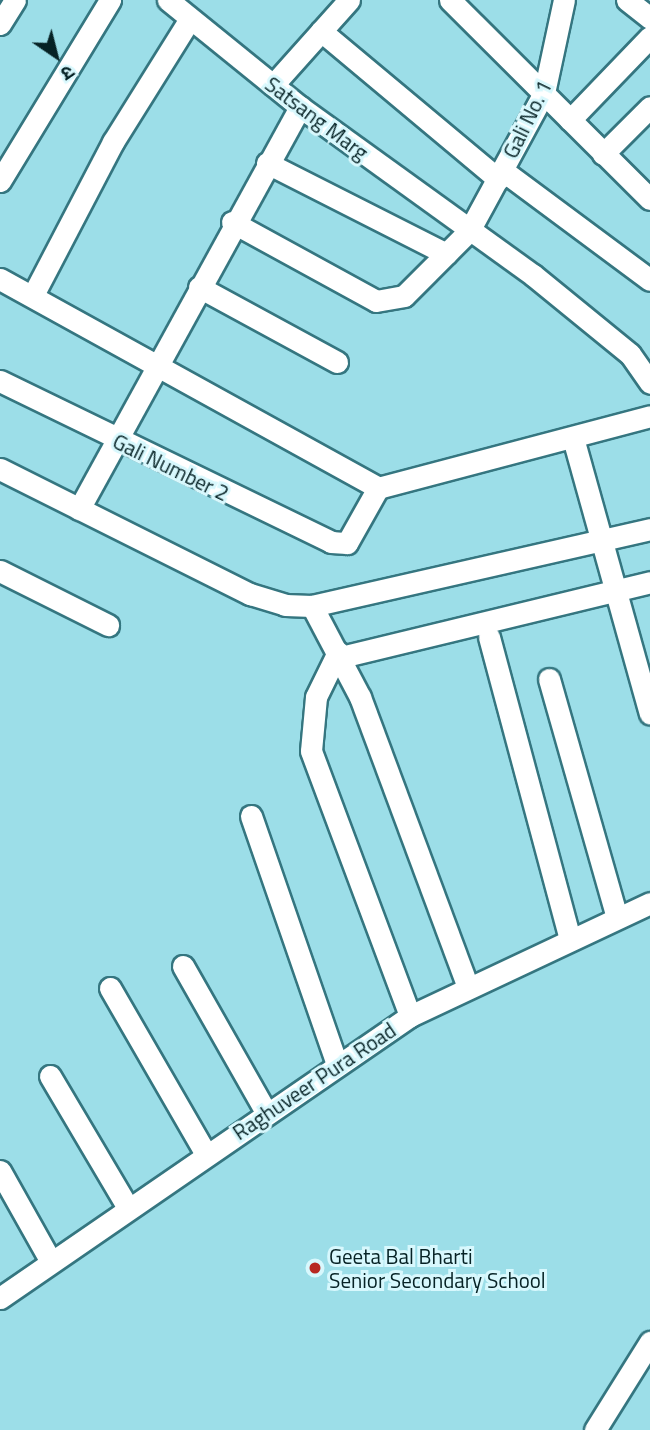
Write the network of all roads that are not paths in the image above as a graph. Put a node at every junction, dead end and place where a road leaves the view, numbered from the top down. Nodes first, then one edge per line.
1 (15, 0) edge
2 (110, 0) edge
3 (168, 0) edge
4 (450, 0) edge
5 (564, 0) edge
6 (627, 0) edge
7 (342, 2) edge
8 (650, 18) edge
9 (190, 19) junction
10 (0, 24) edge
11 (321, 31) junction
12 (650, 37) edge
13 (274, 85) junction
14 (544, 93) junction
15 (300, 107) junction
16 (650, 107) edge
17 (570, 120) junction
18 (603, 154) junction
19 (267, 163) junction
20 (500, 174) junction
21 (0, 181) edge
22 (650, 200) edge
23 (232, 222) junction
24 (469, 231) junction
25 (446, 254) junction
26 (0, 279) edge
27 (650, 280) edge
28 (199, 287) junction
29 (33, 295) junction
30 (640, 351) edge
31 (337, 362) dead end
32 (158, 364) junction
33 (0, 381) edge
34 (650, 383) edge
35 (650, 416) edge
36 (573, 438) junction
37 (114, 440) junction
38 (0, 470) edge
39 (378, 488) junction
40 (79, 509) junction
41 (650, 529) edge
42 (601, 542) junction
43 (0, 571) edge
44 (650, 582) edge
45 (616, 592) junction
46 (312, 606) junction
47 (108, 625) dead end
48 (489, 637) dead end
49 (340, 654) junction
50 (549, 679) dead end
51 (650, 713) edge
52 (251, 816) dead end
53 (650, 903) edge
54 (617, 918) junction
55 (570, 939) junction
56 (183, 967) dead end
57 (467, 984) junction
58 (110, 988) dead end
59 (410, 1016) junction
60 (337, 1065) junction
61 (50, 1076) dead end
62 (266, 1112) junction
63 (206, 1154) junction
64 (0, 1171) edge
65 (128, 1208) junction
66 (51, 1262) junction
67 (0, 1298) edge
68 (650, 1342) edge
69 (595, 1430) edge

1 - 10 street
2 - 21 street
3 - 9 street, Satsang Marg
4 - 14 street
5 - 14 street, Gali No. 1
6 - 8 street
7 - 11 street
9 - 13 street, Satsang Marg
9 - 29 street
11 - 13 street
11 - 20 street
12 - 17 street
13 - 15 street, Satsang Marg
14 - 17 street
14 - 20 street, Gali No. 1
15 - 19 street
15 - 24 street, Satsang Marg
16 - 18 street
17 - 18 street
18 - 22 street
19 - 23 street
19 - 25 street
20 - 24 street, Gali No. 1
20 - 27 street
23 - 25 street, Gali No. 1
23 - 28 street
24 - 25 street, Gali No. 1
24 - 30 street, Satsang Marg
26 - 29 street
28 - 31 street
28 - 32 street
29 - 32 street
30 - 34 street, Satsang Marg
32 - 37 street
32 - 39 street
33 - 37 street, Gali Number 2
35 - 36 street
36 - 39 street
36 - 42 street
37 - 39 street, Gali Number 2
37 - 40 street
38 - 40 street
40 - 46 street
41 - 42 street
42 - 45 street
42 - 46 street
43 - 47 street
44 - 45 street
45 - 49 street
45 - 51 street
46 - 49 street
48 - 55 street
49 - 57 street
49 - 59 street
50 - 54 street
52 - 60 street
53 - 54 street, Raghuveer Pura Road
54 - 55 street, Raghuveer Pura Road
55 - 57 street, Raghuveer Pura Road
56 - 62 street
57 - 59 street, Raghuveer Pura Road
58 - 63 street
59 - 60 street, Raghuveer Pura Road
60 - 62 street, Raghuveer Pura Road
61 - 65 street
62 - 63 street, Raghuveer Pura Road
63 - 65 street, Raghuveer Pura Road
64 - 66 street
65 - 66 street, Raghuveer Pura Road
66 - 67 street, Raghuveer Pura Road
68 - 69 street

